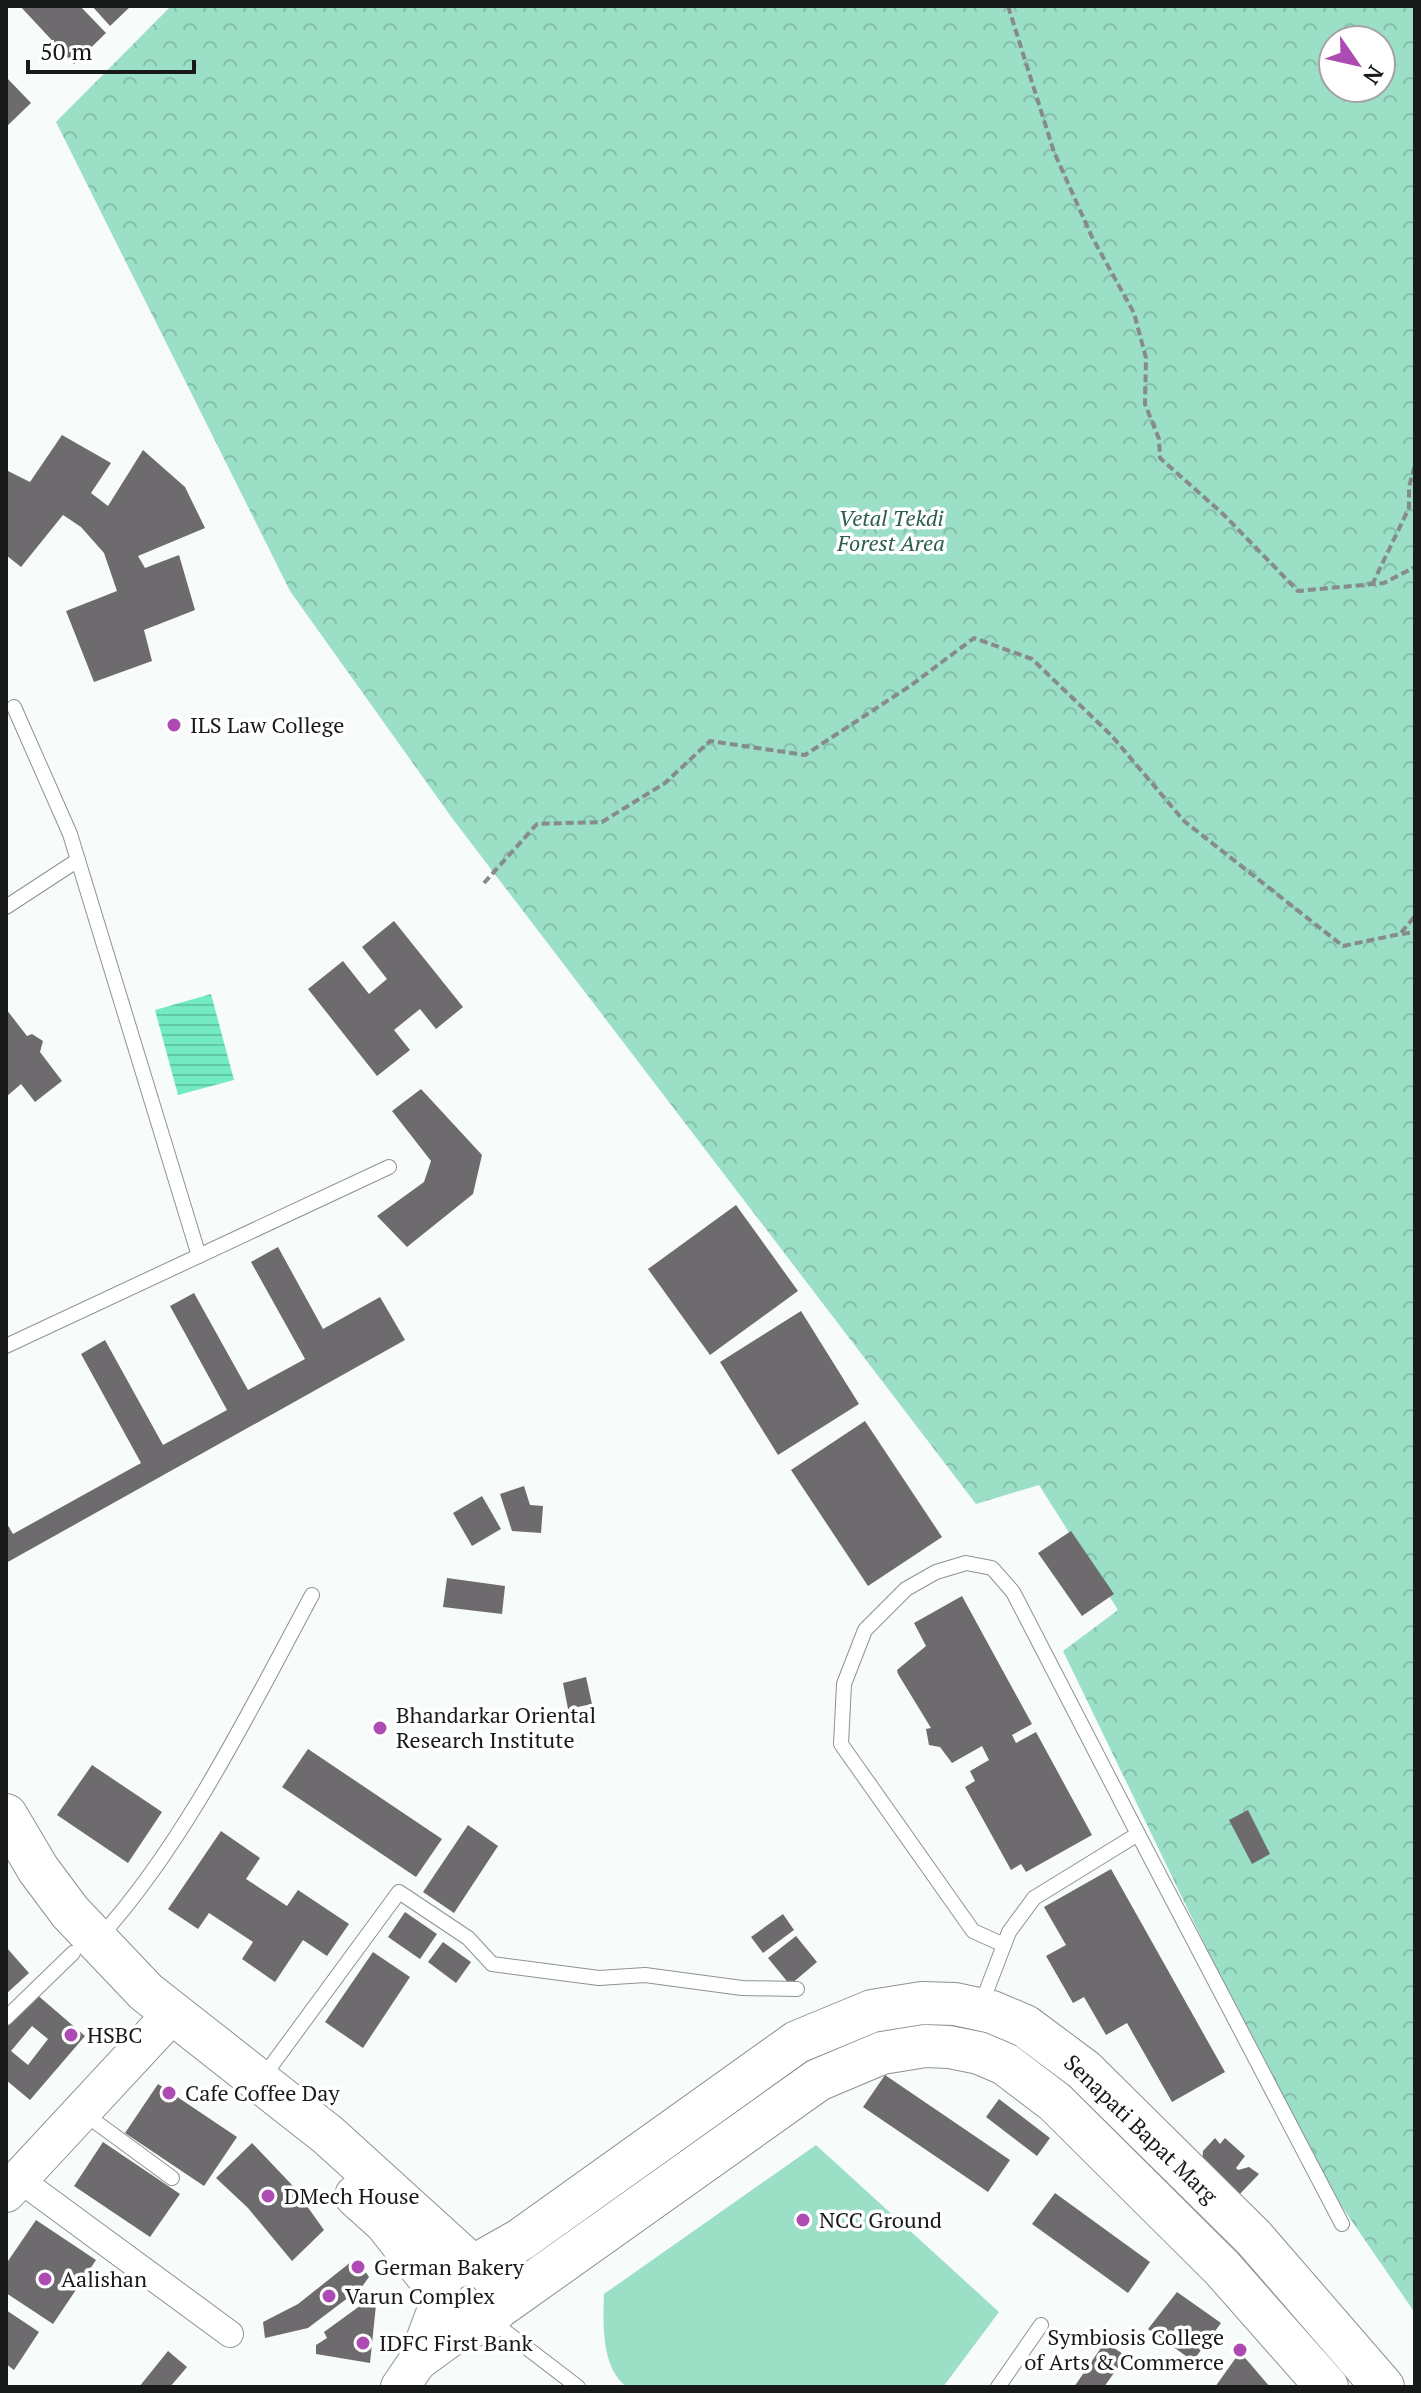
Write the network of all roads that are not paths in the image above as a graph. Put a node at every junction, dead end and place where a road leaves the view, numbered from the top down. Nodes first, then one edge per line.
1 (14, 707) dead end
2 (78, 860) junction
3 (6, 907) edge
4 (389, 1167) dead end
5 (199, 1256) junction
6 (6, 1346) edge
7 (312, 1595) dead end
8 (6, 1815) edge
9 (1138, 1834) junction
10 (6, 1872) edge
11 (1004, 1945) junction
12 (85, 1946) junction
13 (797, 1989) dead end
14 (979, 2009) junction
15 (6, 2018) edge
16 (165, 2024) junction
17 (260, 2081) junction
18 (82, 2112) junction
19 (172, 2178) dead end
20 (13, 2186) edge
21 (1342, 2224) dead end
22 (467, 2297) junction
23 (1041, 2325) dead end
24 (230, 2334) dead end
25 (408, 2374) edge
26 (578, 2387) edge
27 (998, 2387) edge
28 (1327, 2387) edge
29 (1383, 2387) edge

1 - 2 lane
2 - 3 lane
2 - 5 lane
4 - 5 lane
5 - 6 lane
7 - 12 lane
8 - 12 main road
9 - 11 lane
9 - 11 lane
9 - 21 lane
10 - 12 main road
11 - 14 lane
12 - 15 lane
12 - 16 main road
13 - 17 lane
14 - 22 main road, Senapati Bapat Marg
14 - 29 main road, Senapati Bapat Marg
16 - 17 main road
16 - 18 street
16 - 22 main road
17 - 22 main road
18 - 19 lane
18 - 20 street
20 - 24 street
22 - 25 street
22 - 26 lane
22 - 28 main road, Senapati Bapat Marg
23 - 27 lane

